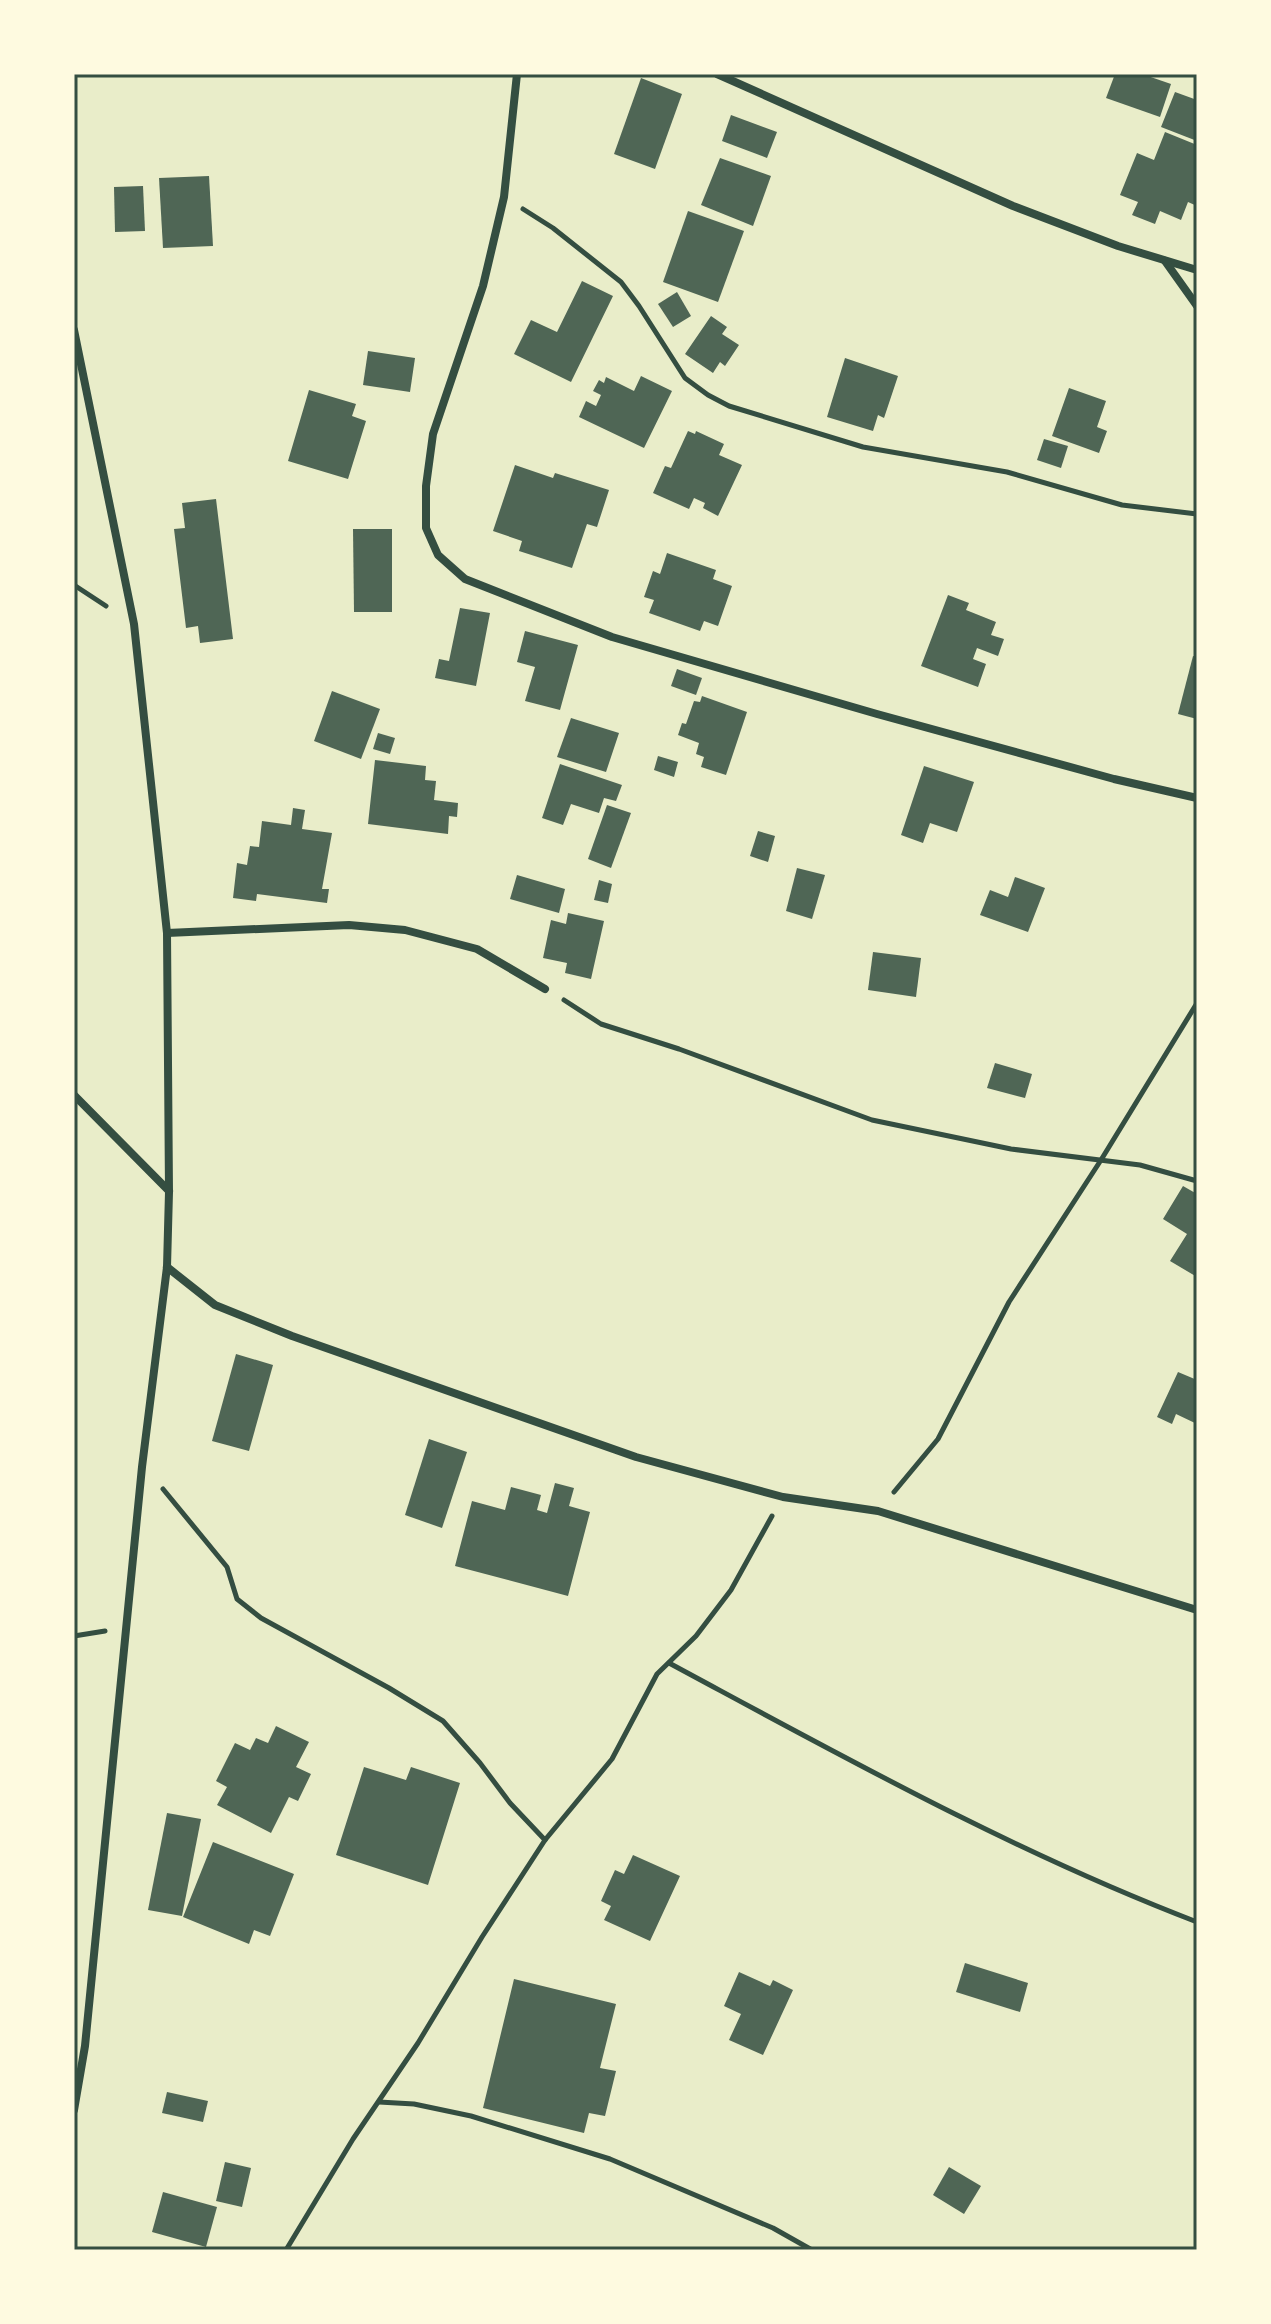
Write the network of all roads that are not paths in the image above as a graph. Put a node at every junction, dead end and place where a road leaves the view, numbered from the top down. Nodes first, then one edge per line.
1 (517, 74) edge
2 (717, 74) edge
3 (1165, 260) junction
4 (1197, 270) edge
5 (1197, 306) edge
6 (74, 330) edge
7 (1197, 798) edge
8 (167, 933) junction
9 (545, 989) road end
10 (74, 1095) edge
11 (169, 1192) junction
12 (167, 1267) junction
13 (1197, 1610) edge
14 (74, 2107) edge

1 - 7 street
2 - 3 street
3 - 4 street
3 - 5 street
6 - 8 street
8 - 9 street
8 - 11 street
10 - 11 street
11 - 12 street
12 - 13 street
12 - 14 street

